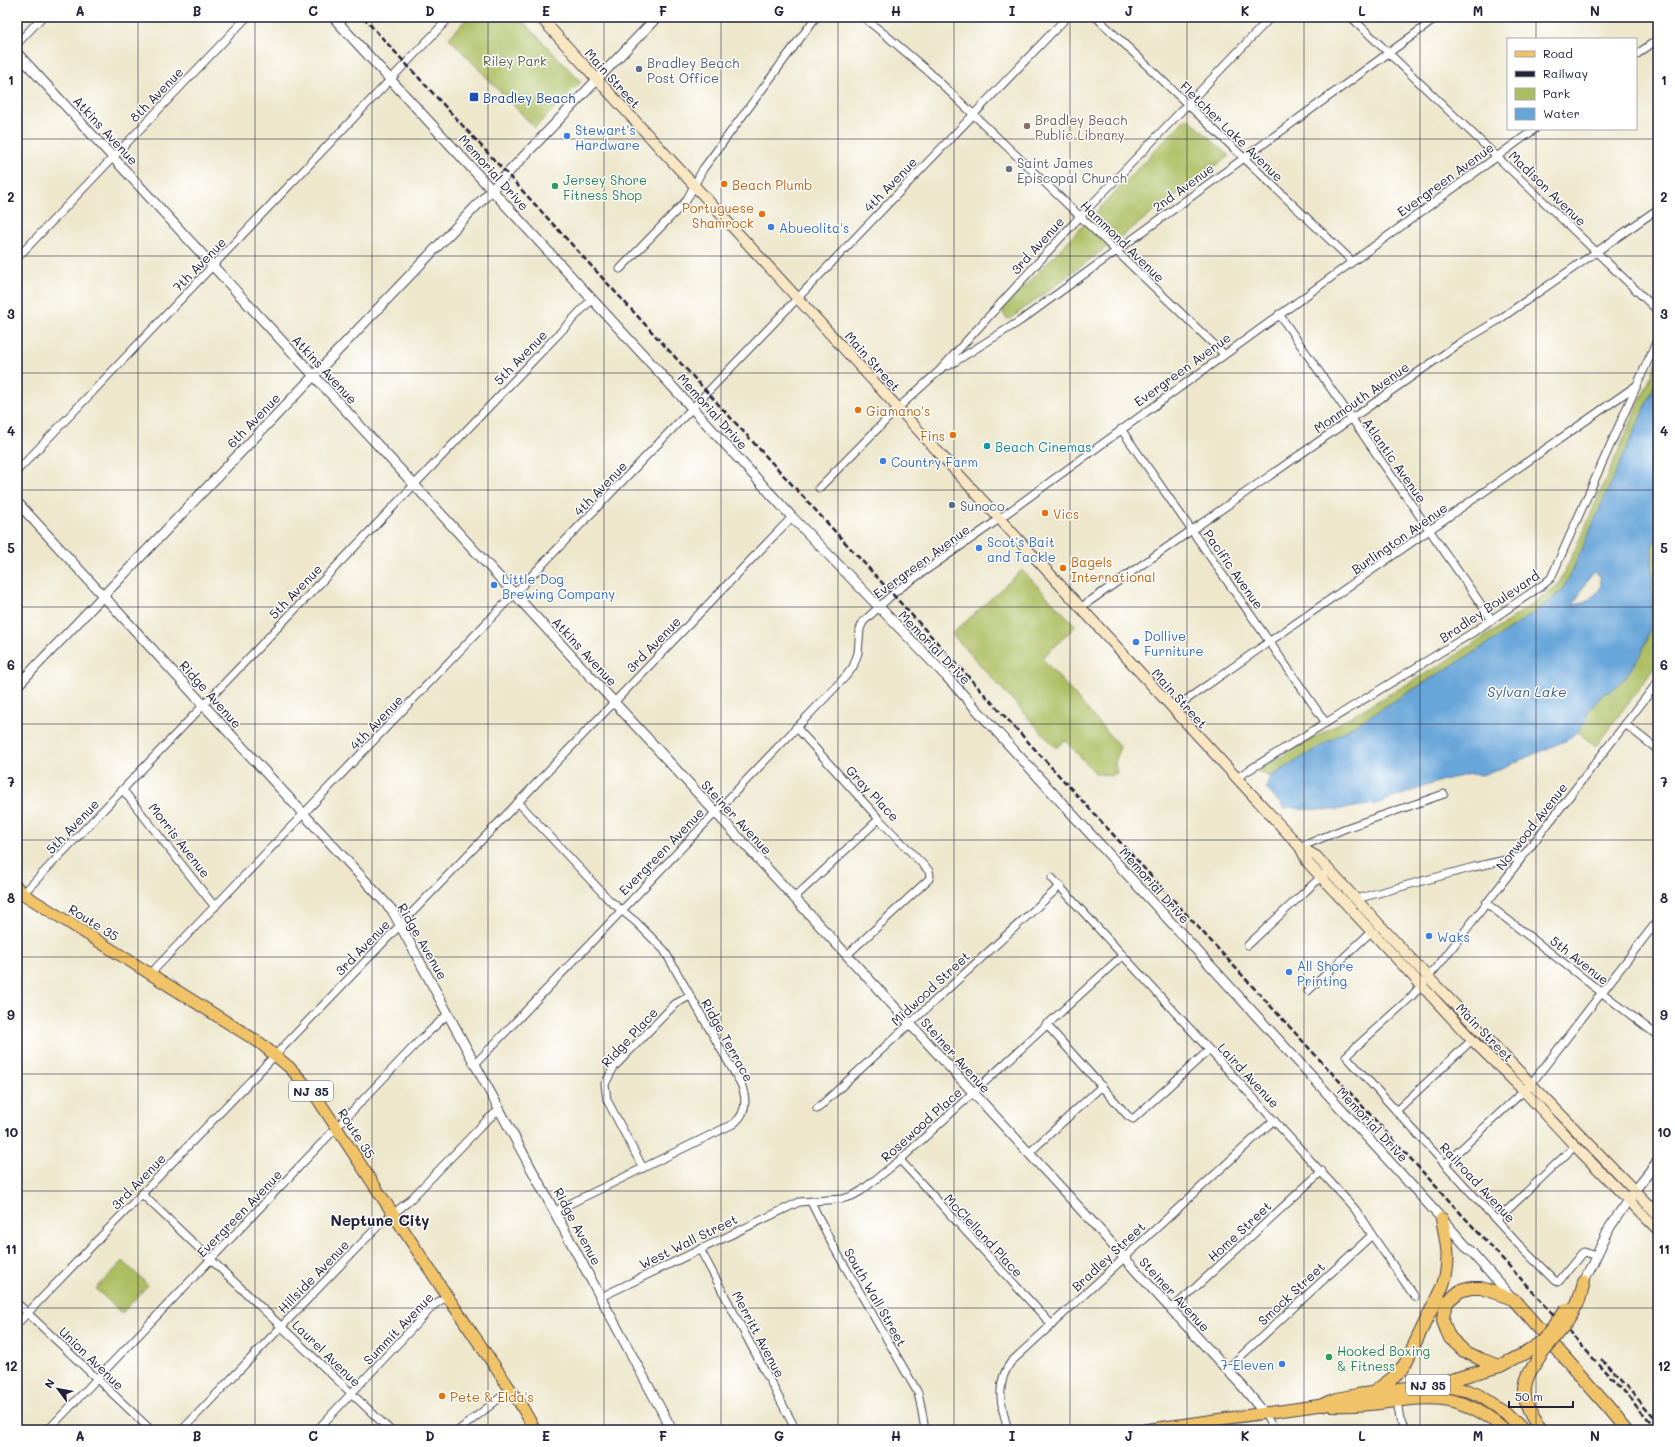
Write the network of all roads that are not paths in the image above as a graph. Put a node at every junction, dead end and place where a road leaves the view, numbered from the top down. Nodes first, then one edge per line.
1 (42, 17) edge
2 (247, 17) edge
3 (333, 17) edge
4 (450, 17) edge
5 (540, 17) edge
6 (657, 17) edge
7 (816, 17) edge
8 (863, 17) edge
9 (1067, 17) edge
10 (1096, 17) edge
11 (1271, 17) edge
12 (1351, 17) edge
13 (1438, 17) edge
14 (1658, 39) edge
15 (17, 44) edge
16 (17, 53) edge
17 (1388, 53) junction
18 (1637, 54) edge
19 (391, 80) junction
20 (597, 80) junction
21 (1187, 104) junction
22 (973, 115) junction
23 (1534, 130) edge
24 (113, 157) junction
25 (1497, 157) junction
26 (1244, 158) junction
27 (694, 186) junction
28 (492, 189) junction
29 (1658, 209) edge
30 (1080, 216) junction
31 (1116, 251) junction
32 (1597, 252) junction
33 (17, 258) edge
34 (1352, 261) junction
35 (213, 266) junction
36 (620, 269) dead end
37 (798, 298) junction
38 (592, 299) junction
39 (1658, 310) edge
40 (1279, 314) junction
41 (1658, 338) edge
42 (1224, 354) junction
43 (939, 372) junction
44 (314, 376) junction
45 (1637, 385) junction
46 (898, 408) junction
47 (693, 409) junction
48 (1352, 419) junction
49 (1121, 429) junction
50 (17, 471) edge
51 (414, 485) junction
52 (819, 488) dead end
53 (17, 502) edge
54 (792, 517) junction
55 (999, 519) junction
56 (1192, 530) junction
57 (1430, 531) junction
58 (515, 594) junction
59 (103, 596) junction
60 (878, 606) junction
61 (1080, 608) junction
62 (1492, 620) junction
63 (1270, 641) junction
64 (1658, 682) edge
65 (17, 686) edge
66 (614, 702) junction
67 (203, 705) junction
68 (1173, 709) junction
69 (1326, 723) junction
70 (1625, 724) junction
71 (796, 727) junction
72 (1658, 750) edge
73 (1236, 778) junction
74 (123, 790) junction
75 (1444, 794) dead end
76 (518, 802) junction
77 (716, 812) junction
78 (304, 814) junction
79 (880, 819) junction
80 (1300, 847) junction
81 (1523, 856) junction
82 (1328, 870) junction
83 (1321, 877) junction
84 (1052, 878) dead end
85 (1060, 886) junction
86 (19, 894) edge
87 (794, 898) junction
88 (1356, 899) junction
89 (1486, 903) junction
90 (215, 907) junction
91 (622, 910) junction
92 (1658, 920) edge
93 (400, 925) junction
94 (1372, 931) junction
95 (1248, 945) dead end
96 (847, 955) junction
97 (1123, 956) junction
98 (150, 974) junction
99 (1425, 981) junction
100 (1308, 991) dead end
101 (1601, 993) junction
102 (690, 996) junction
103 (448, 1014) junction
104 (910, 1024) junction
105 (1046, 1024) junction
106 (1658, 1036) edge
107 (1472, 1040) junction
108 (1210, 1050) junction
109 (275, 1055) junction
110 (1346, 1056) joint
111 (475, 1064) junction
112 (1102, 1086) junction
113 (1527, 1087) junction
114 (973, 1093) junction
115 (818, 1109) dead end
116 (499, 1110) junction
117 (1396, 1111) junction
118 (1274, 1120) junction
119 (337, 1127) junction
120 (1575, 1146) junction
121 (1029, 1153) junction
122 (900, 1160) junction
123 (1658, 1161) edge
124 (1445, 1164) junction
125 (643, 1168) junction
126 (1322, 1171) junction
127 (1634, 1191) junction
128 (142, 1194) junction
129 (1629, 1201) junction
130 (810, 1202) junction
131 (555, 1211) junction
132 (393, 1214) junction
133 (1658, 1215) edge
134 (1442, 1219) junction
135 (1497, 1220) junction
136 (1658, 1230) edge
137 (1372, 1235) junction
138 (700, 1249) junction
139 (1596, 1256) junction
140 (1124, 1258) junction
141 (212, 1259) junction
142 (1584, 1282) joint
143 (447, 1296) junction
144 (601, 1297) junction
145 (1416, 1297) dead end
146 (1512, 1299) junction
147 (1576, 1300) junction
148 (17, 1303) edge
149 (1172, 1309) junction
150 (28, 1313) junction
151 (17, 1324) edge
152 (1052, 1325) junction
153 (282, 1327) junction
154 (1500, 1366) junction
155 (1227, 1369) junction
156 (97, 1379) junction
157 (1436, 1384) junction
158 (510, 1390) junction
159 (1374, 1392) junction
160 (352, 1394) junction
161 (1397, 1401) junction
162 (1322, 1405) junction
163 (1610, 1408) junction
164 (1265, 1414) junction
165 (535, 1429) edge
166 (48, 1430) edge
167 (151, 1430) edge
168 (182, 1430) edge
169 (317, 1430) edge
170 (390, 1430) edge
171 (459, 1430) edge
172 (672, 1430) edge
173 (796, 1430) edge
174 (925, 1430) edge
175 (1008, 1430) edge
176 (1144, 1430) edge
177 (1274, 1430) edge
178 (1405, 1430) edge
179 (1505, 1430) edge
180 (1523, 1430) edge
181 (1542, 1430) edge
182 (1627, 1430) edge
183 (1636, 1430) edge

1 - 15 street
2 - 24 street, 8th Avenue
3 - 19 street, Memorial Drive
4 - 19 street, 7th Avenue
5 - 20 main road, Main Street
6 - 20 street, 6th Avenue
7 - 27 street
8 - 22 street, Hammond Avenue
9 - 22 street, 4th Avenue
10 - 21 street, Fletcher Lake Avenue
11 - 21 street, 3rd Avenue
12 - 17 street, Madison Avenue
13 - 17 street, 2nd Avenue
14 - 18 street
16 - 24 street, Atkins Avenue
17 - 25 street, Madison Avenue
17 - 26 street, 2nd Avenue
19 - 28 street, Memorial Drive
19 - 35 street, 7th Avenue
20 - 27 main road, Main Street
20 - 28 street, 6th Avenue
21 - 26 street, Fletcher Lake Avenue
21 - 30 street, 3rd Avenue
22 - 30 street, Hammond Avenue
22 - 37 street, 4th Avenue
23 - 25 street, Evergreen Avenue
24 - 33 street, 8th Avenue
24 - 35 street, Atkins Avenue
25 - 32 street, Madison Avenue
25 - 34 street, Evergreen Avenue
26 - 31 street, 2nd Avenue
26 - 34 street, Fletcher Lake Avenue
27 - 36 street
27 - 37 main road, Main Street
28 - 38 street, Memorial Drive
28 - 44 street, 6th Avenue
29 - 32 street, Monmouth Avenue
30 - 31 street, Hammond Avenue
30 - 43 street, 3rd Avenue
31 - 42 street, Hammond Avenue
31 - 43 street, 2nd Avenue
32 - 39 street, Madison Avenue
32 - 48 street, Monmouth Avenue
34 - 40 street, Evergreen Avenue
35 - 44 street, Atkins Avenue
35 - 50 street, 7th Avenue
37 - 46 main road, Main Street
37 - 47 street, 4th Avenue
38 - 47 street, Memorial Drive
38 - 51 street, 5th Avenue
40 - 42 street, Evergreen Avenue
40 - 48 street, Atlantic Avenue
41 - 45 street, Bradley Boulevard
42 - 49 street, Evergreen Avenue
43 - 46 street, 3rd Avenue
44 - 51 street, Atkins Avenue
44 - 59 street, 6th Avenue
45 - 57 street, Burlington Avenue
45 - 62 street, Bradley Boulevard
46 - 52 street, 3rd Avenue
46 - 55 main road, Main Street
47 - 54 street, Memorial Drive
47 - 58 street, 4th Avenue
48 - 56 street, Monmouth Avenue
48 - 57 street, Atlantic Avenue
49 - 55 street, Evergreen Avenue
49 - 56 street, Pacific Avenue
51 - 58 street, Atkins Avenue
51 - 67 street, 5th Avenue
53 - 59 street, Ridge Avenue
54 - 60 street, Memorial Drive
54 - 66 street, 3rd Avenue
55 - 60 street, Evergreen Avenue
55 - 61 main road, Main Street
56 - 61 street, Monmouth Avenue
56 - 63 street, Pacific Avenue
57 - 62 street, Atlantic Avenue
57 - 63 street, Burlington Avenue
58 - 66 street, Atkins Avenue
58 - 78 street, 4th Avenue
59 - 65 street, 6th Avenue
59 - 67 street, Ridge Avenue
60 - 71 street, Evergreen Avenue
60 - 134 street, Memorial Drive
61 - 68 main road, Main Street
62 - 69 street, Bradley Boulevard
63 - 68 street, Burlington Avenue
63 - 69 street, Pacific Avenue
64 - 70 street, Norwood Avenue
66 - 76 street, 3rd Avenue
66 - 77 street, Steiner Avenue
67 - 74 street, 5th Avenue
67 - 78 street, Ridge Avenue
68 - 73 main road, Main Street
69 - 73 street, Bradley Boulevard
70 - 72 street
70 - 81 street, Norwood Avenue
71 - 77 street, Evergreen Avenue
71 - 79 street, Gray Place
73 - 80 main road, Main Street
74 - 86 street, 5th Avenue
74 - 90 street, Morris Avenue
75 - 80 street
76 - 91 street, Ridge Terrace
76 - 93 street, 3rd Avenue
77 - 87 street, Steiner Avenue
77 - 91 street, Evergreen Avenue
78 - 90 street, 4th Avenue
78 - 93 street, Ridge Avenue
79 - 87 street
79 - 96 street, Gray Place
80 - 82 main road, Main Street
80 - 83 main road, Main Street
81 - 88 street
81 - 89 street, Norwood Avenue
82 - 83 street
82 - 88 main road, Main Street
83 - 94 main road, Main Street
83 - 95 street
84 - 85 street, Laird Avenue
85 - 97 street, Laird Avenue
85 - 104 street, Midwood Street
86 - 98 main road, Route 35 / NJ 35
87 - 96 street, Steiner Avenue
88 - 99 main road, Main Street
89 - 99 street, Norwood Avenue
89 - 101 street, 5th Avenue
90 - 98 street, 4th Avenue
91 - 102 street, Ridge Terrace
91 - 111 street, Evergreen Avenue
92 - 101 street
93 - 103 street, Ridge Avenue
93 - 109 street, 3rd Avenue
94 - 99 main road, Main Street
94 - 100 street
96 - 104 street, Steiner Avenue
97 - 105 street, Rosewood Place
97 - 108 street, Laird Avenue
98 - 109 main road, Route 35 / NJ 35
99 - 107 main road, Main Street
99 - 110 street, Norwood Avenue
99 - 113 main road, Main Street
101 - 106 street, 5th Avenue
101 - 113 street
102 - 125 street, Ridge Place
102 - 125 street, Ridge Terrace
103 - 111 street, Ridge Avenue
103 - 119 street, Evergreen Avenue
104 - 114 street, Steiner Avenue
104 - 115 street, Midwood Street
105 - 112 street
105 - 114 street, Rosewood Place
107 - 113 main road, Main Street
107 - 117 street
108 - 112 street
108 - 118 street, Laird Avenue
109 - 119 main road, Route 35 / NJ 35
109 - 128 street, 3rd Avenue
110 - 117 street, Railroad Avenue
111 - 116 street, Ridge Avenue
112 - 121 street
113 - 120 main road, Main Street
113 - 124 street
113 - 127 main road, Main Street
114 - 121 street, Steiner Avenue
114 - 122 street, Rosewood Place
116 - 131 street, Ridge Avenue
116 - 132 street, Hillside Avenue
117 - 124 street, Railroad Avenue
118 - 126 street, Laird Avenue
118 - 140 street, Bradley Street
119 - 132 main road, Route 35 / NJ 35
119 - 141 street, Evergreen Avenue
120 - 129 main road, Main Street
120 - 135 street
121 - 140 street, Steiner Avenue
122 - 130 street, Rosewood Place
122 - 152 street, McClelland Place
123 - 127 street
124 - 135 street, Railroad Avenue
125 - 131 street, Ridge Terrace
126 - 137 street, Laird Avenue
126 - 149 street, Home Street
127 - 129 street
127 - 133 main road, Main Street
128 - 141 street, Laurel Avenue
128 - 150 street, 3rd Avenue
129 - 136 main road, Main Street
129 - 139 street
130 - 138 street, West Wall Street
130 - 174 street, South Wall Street
131 - 144 street, Ridge Avenue
132 - 143 main road, Route 35 / NJ 35
132 - 153 street, Hillside Avenue
134 - 146 street, Memorial Drive
134 - 159 highway
135 - 139 street, Railroad Avenue
137 - 145 street, Laird Avenue
137 - 155 street, Smock Street
138 - 144 street, West Wall Street
138 - 173 street, Merritt Avenue
139 - 142 street
140 - 149 street, Steiner Avenue
140 - 152 street, Bradley Street
141 - 153 street, Laurel Avenue
141 - 156 street, Evergreen Avenue
142 - 147 highway
143 - 158 main road, Route 35 / NJ 35
143 - 160 street, Summit Avenue
144 - 172 street, Ridge Avenue
146 - 154 highway
146 - 163 highway
147 - 154 highway, bridge
147 - 181 highway, bridge
148 - 150 street, Union Avenue
149 - 155 street, Steiner Avenue
150 - 151 street, 3rd Avenue
150 - 156 street, Union Avenue
152 - 175 street, Bradley Street
153 - 160 street, Laurel Avenue
153 - 168 street, Hillside Avenue
154 - 157 highway
155 - 164 street, Steiner Avenue
156 - 166 street, Evergreen Avenue
156 - 167 street, Union Avenue
157 - 159 highway, NJ 35
157 - 180 highway, NJ 35
158 - 165 main road, Route 35 / NJ 35
158 - 171 street
159 - 162 highway, NJ 35
160 - 169 street, Summit Avenue
160 - 170 street, Laurel Avenue
161 - 162 highway, NJ 35
161 - 178 street
161 - 179 highway, NJ 35
162 - 164 main road, NJ 35
163 - 182 highway
163 - 183 highway
164 - 176 main road, NJ 35
164 - 177 street, Steiner Avenue

